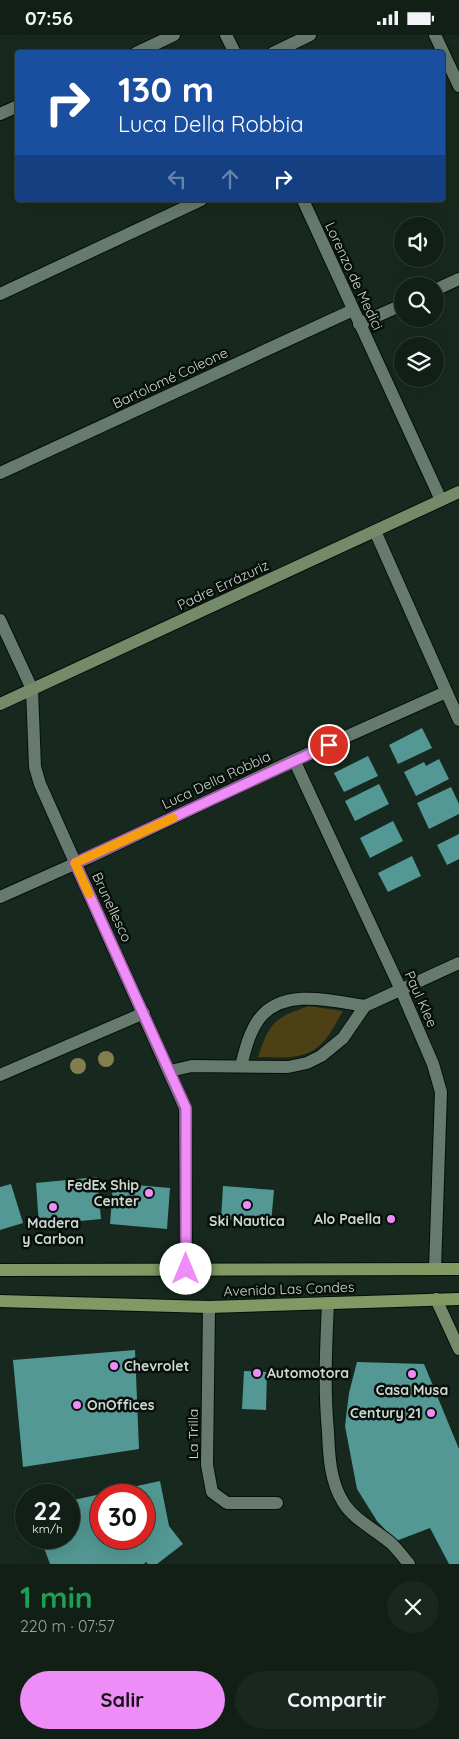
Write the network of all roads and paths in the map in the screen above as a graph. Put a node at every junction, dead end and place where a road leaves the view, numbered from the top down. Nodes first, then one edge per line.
1 (174, 35) edge
2 (226, 35) edge
3 (310, 35) edge
4 (435, 35) edge
5 (142, 50) edge
6 (234, 50) edge
7 (279, 50) edge
8 (442, 50) edge
9 (445, 56) edge
10 (459, 86) edge
11 (15, 107) edge
12 (0, 114) edge
13 (197, 202) edge
14 (304, 202) edge
15 (459, 279) edge
16 (444, 286) edge
17 (0, 294) edge
18 (394, 309) edge
19 (353, 310) junction
20 (359, 324) junction
21 (0, 473) edge
22 (459, 492) edge
23 (441, 500) junction
24 (375, 531) junction
25 (0, 620) edge
26 (32, 689) junction
27 (446, 692) junction
28 (0, 704) edge
29 (459, 720) edge
30 (294, 760) junction
31 (75, 863) junction
32 (0, 897) edge
33 (459, 963) edge
34 (400, 990) junction
35 (365, 1006) junction
36 (144, 1013) junction
37 (242, 1066) junction
38 (170, 1071) junction
39 (0, 1075) edge
40 (186, 1269) junction
41 (435, 1269) junction
42 (459, 1269) edge
43 (0, 1270) edge
44 (436, 1299) junction
45 (459, 1299) edge
46 (0, 1301) edge
47 (328, 1303) junction
48 (209, 1307) junction
49 (459, 1349) edge
50 (277, 1503) dead end
51 (409, 1564) edge

1 - 5 street
2 - 6 street
3 - 7 street
4 - 8 street
9 - 10 street
11 - 12 street
13 - 17 street
14 - 19 street, Lorenzo de Medici
15 - 16 street
18 - 20 street
19 - 20 street, Lorenzo de Medici
19 - 21 street, Bartolomé Coleone
20 - 23 street, Lorenzo de Medici
22 - 23 street, Padre Errázuriz
23 - 24 street, Padre Errázuriz
24 - 26 street, Padre Errázuriz
24 - 27 street
25 - 26 street, Brunellesco
26 - 28 street, Padre Errázuriz
26 - 31 street, Brunellesco
27 - 29 street
27 - 30 street, Luca Della Robbia
30 - 31 street, Luca Della Robbia
30 - 34 street, Paul Klee
31 - 32 street, Luca Della Robbia
31 - 36 street, Brunellesco
33 - 34 street
34 - 35 street
34 - 41 street, Paul Klee
35 - 37 street
35 - 37 street
36 - 38 street, Brunellesco
36 - 39 street
37 - 38 street
38 - 40 street, Brunellesco
40 - 41 main road, Avenida Las Condes
40 - 43 main road, Avenida Las Condes
41 - 42 main road, Avenida Las Condes
44 - 45 main road, Avenida Las Condes
44 - 47 main road, Avenida Las Condes
44 - 49 street
46 - 48 main road, Avenida Las Condes
47 - 48 main road, Avenida Las Condes
47 - 51 street
48 - 50 street, La Trilla

